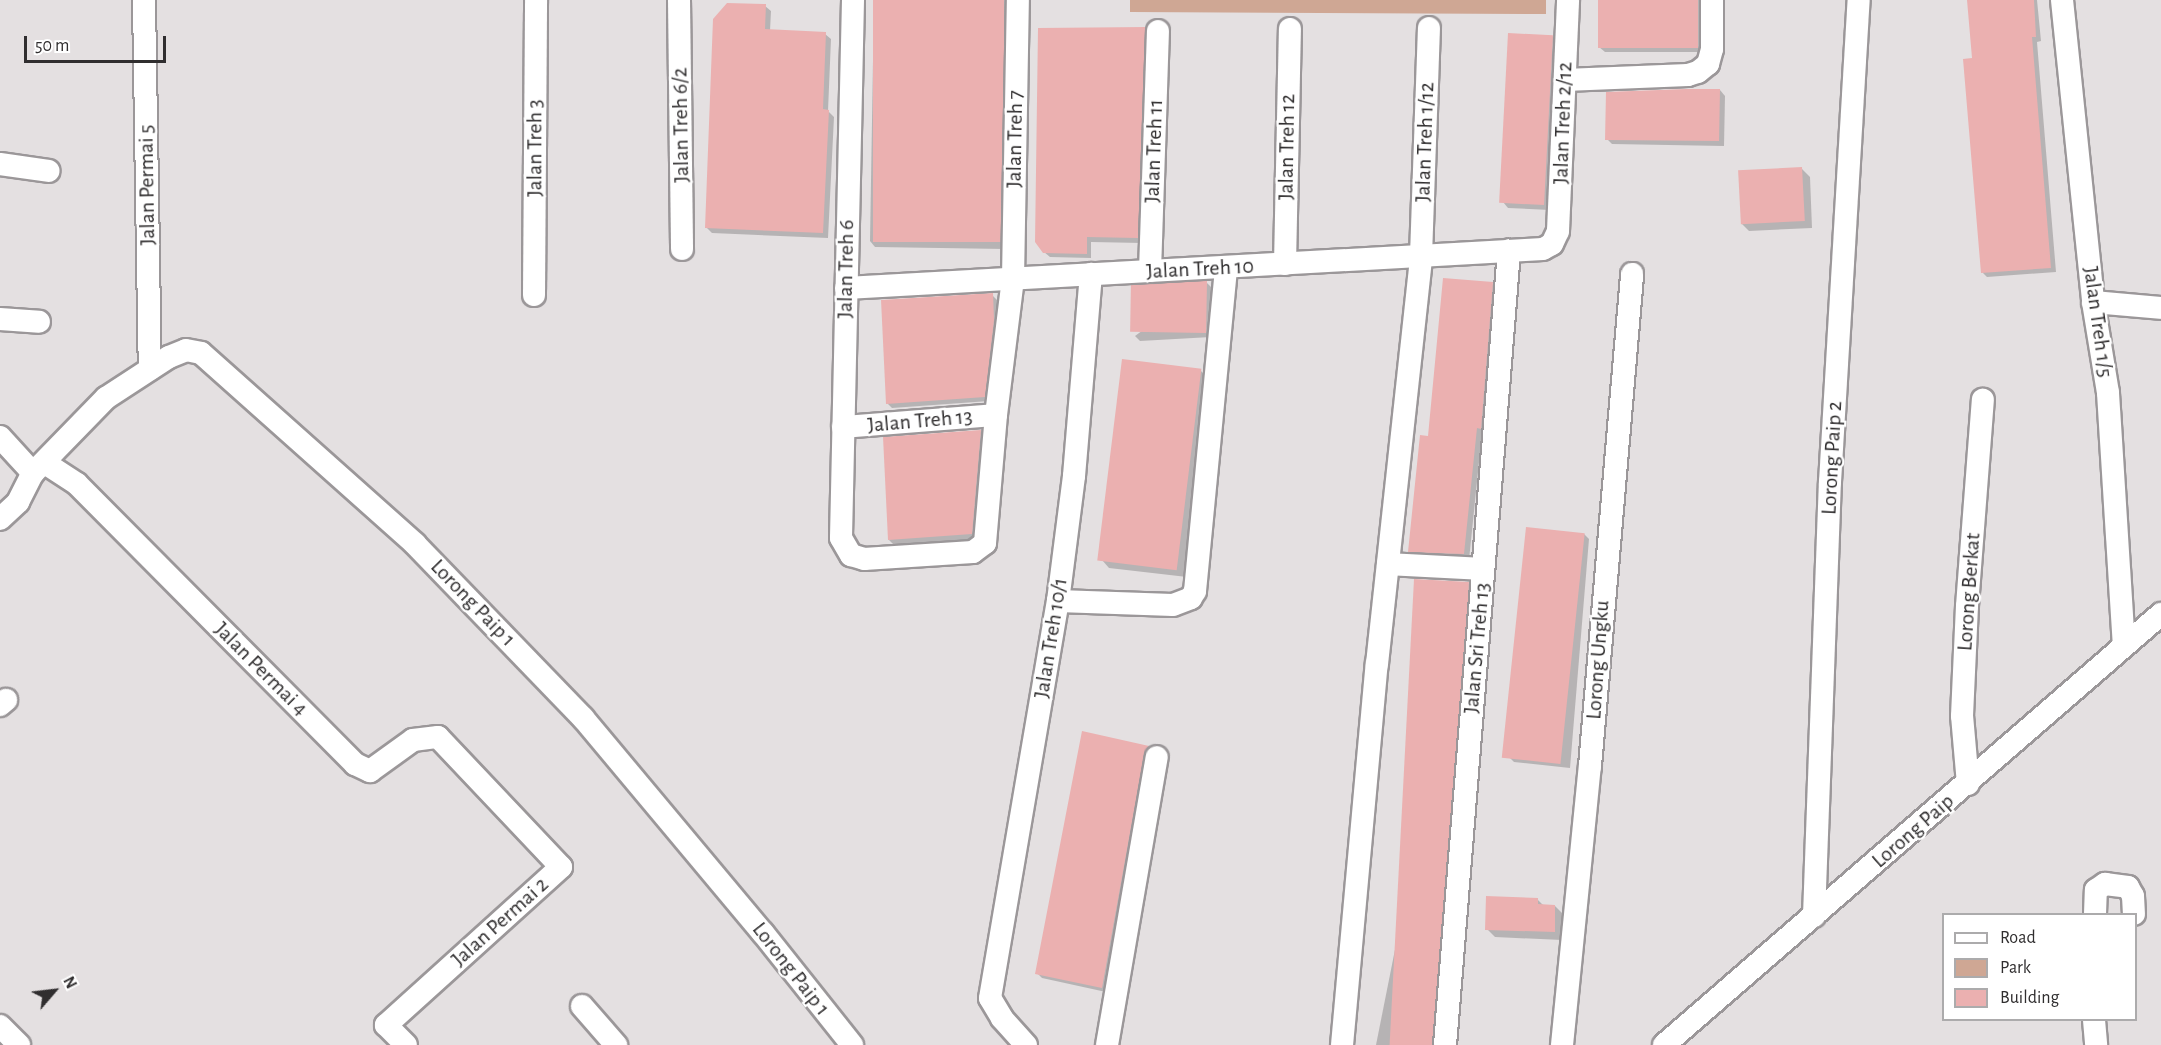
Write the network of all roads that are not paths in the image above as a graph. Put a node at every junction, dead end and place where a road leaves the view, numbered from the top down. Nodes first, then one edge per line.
1 (144, 0) edge
2 (536, 0) edge
3 (679, 0) edge
4 (853, 0) edge
5 (1018, 0) edge
6 (1568, 0) edge
7 (1712, 0) edge
8 (1859, 0) edge
9 (2062, 0) edge
10 (1429, 28) dead end
11 (1290, 29) dead end
12 (1158, 31) dead end
13 (1565, 80) junction
14 (0, 164) edge
15 (50, 171) dead end
16 (1552, 244) joint
17 (682, 249) dead end
18 (1509, 251) junction
19 (1421, 256) junction
20 (1285, 264) junction
21 (1226, 267) junction
22 (1150, 271) junction
23 (1091, 274) junction
24 (1632, 274) dead end
25 (1013, 279) junction
26 (846, 288) junction
27 (534, 296) dead end
28 (2093, 302) junction
29 (2161, 308) edge
30 (0, 319) edge
31 (39, 322) dead end
32 (150, 369) junction
33 (1983, 400) dead end
34 (996, 415) junction
35 (843, 427) junction
36 (0, 437) edge
37 (39, 468) junction
38 (0, 519) edge
39 (841, 538) joint
40 (1388, 564) junction
41 (1483, 569) junction
42 (1059, 601) junction
43 (2161, 614) edge
44 (2124, 645) junction
45 (1157, 757) dead end
46 (1968, 784) junction
47 (487, 787) joint
48 (2095, 913) edge
49 (2134, 913) edge
50 (1814, 916) junction
51 (582, 1006) dead end
52 (2094, 1021) edge
53 (0, 1026) edge
54 (840, 1041) edge
55 (19, 1045) edge
56 (406, 1045) edge
57 (616, 1045) edge
58 (1026, 1045) edge
59 (1107, 1045) edge
60 (1342, 1045) edge
61 (1446, 1045) edge
62 (1562, 1045) edge
63 (1664, 1045) edge
64 (2096, 1045) edge

1 - 32 street, Jalan Permai 5
2 - 27 street, Jalan Treh 3
3 - 17 street, Jalan Treh 6/2
4 - 26 street, Jalan Treh 6
5 - 25 street, Jalan Treh 7
6 - 13 street, Jalan Treh 2/12
7 - 13 street
8 - 50 street, Lorong Paip 2
9 - 28 street, Jalan Treh 1/5
10 - 19 street, Jalan Treh 1/12
11 - 20 street, Jalan Treh 12
12 - 22 street, Jalan Treh 11
13 - 16 street, Jalan Treh 2/12
14 - 15 street
16 - 18 street, Jalan Treh 10
18 - 19 street, Jalan Treh 10
18 - 41 street, Jalan Sri Treh 13
19 - 20 street, Jalan Treh 10
19 - 40 street, Jalan Treh 1/12
20 - 21 street, Jalan Treh 10
21 - 22 street, Jalan Treh 10
21 - 42 street
22 - 23 street, Jalan Treh 10
23 - 25 street, Jalan Treh 10
23 - 42 street, Jalan Treh 10/1
24 - 62 street, Lorong Ungku
25 - 26 street, Jalan Treh 10
25 - 34 street, Jalan Treh 7
26 - 35 street, Jalan Treh 6
28 - 29 street
28 - 44 street, Jalan Treh 1/5
30 - 31 street
32 - 37 street, Lorong Paip 1
32 - 54 street, Lorong Paip 1
33 - 46 street, Lorong Berkat
34 - 35 street, Jalan Treh 13
34 - 39 street, Jalan Treh 7
35 - 39 street, Jalan Treh 6
36 - 37 street
37 - 38 street, Lorong Paip 1
37 - 47 street, Jalan Permai 4
40 - 41 street
40 - 60 street, Jalan Treh 1/12
41 - 61 street, Jalan Sri Treh 13
42 - 58 street, Jalan Treh 10/1
43 - 44 street, Lorong Paip
44 - 46 street, Lorong Paip
45 - 59 street
46 - 50 street, Lorong Paip
47 - 56 street, Jalan Permai 2
48 - 49 street
50 - 63 street, Lorong Paip
51 - 57 street
52 - 64 street
53 - 55 street

